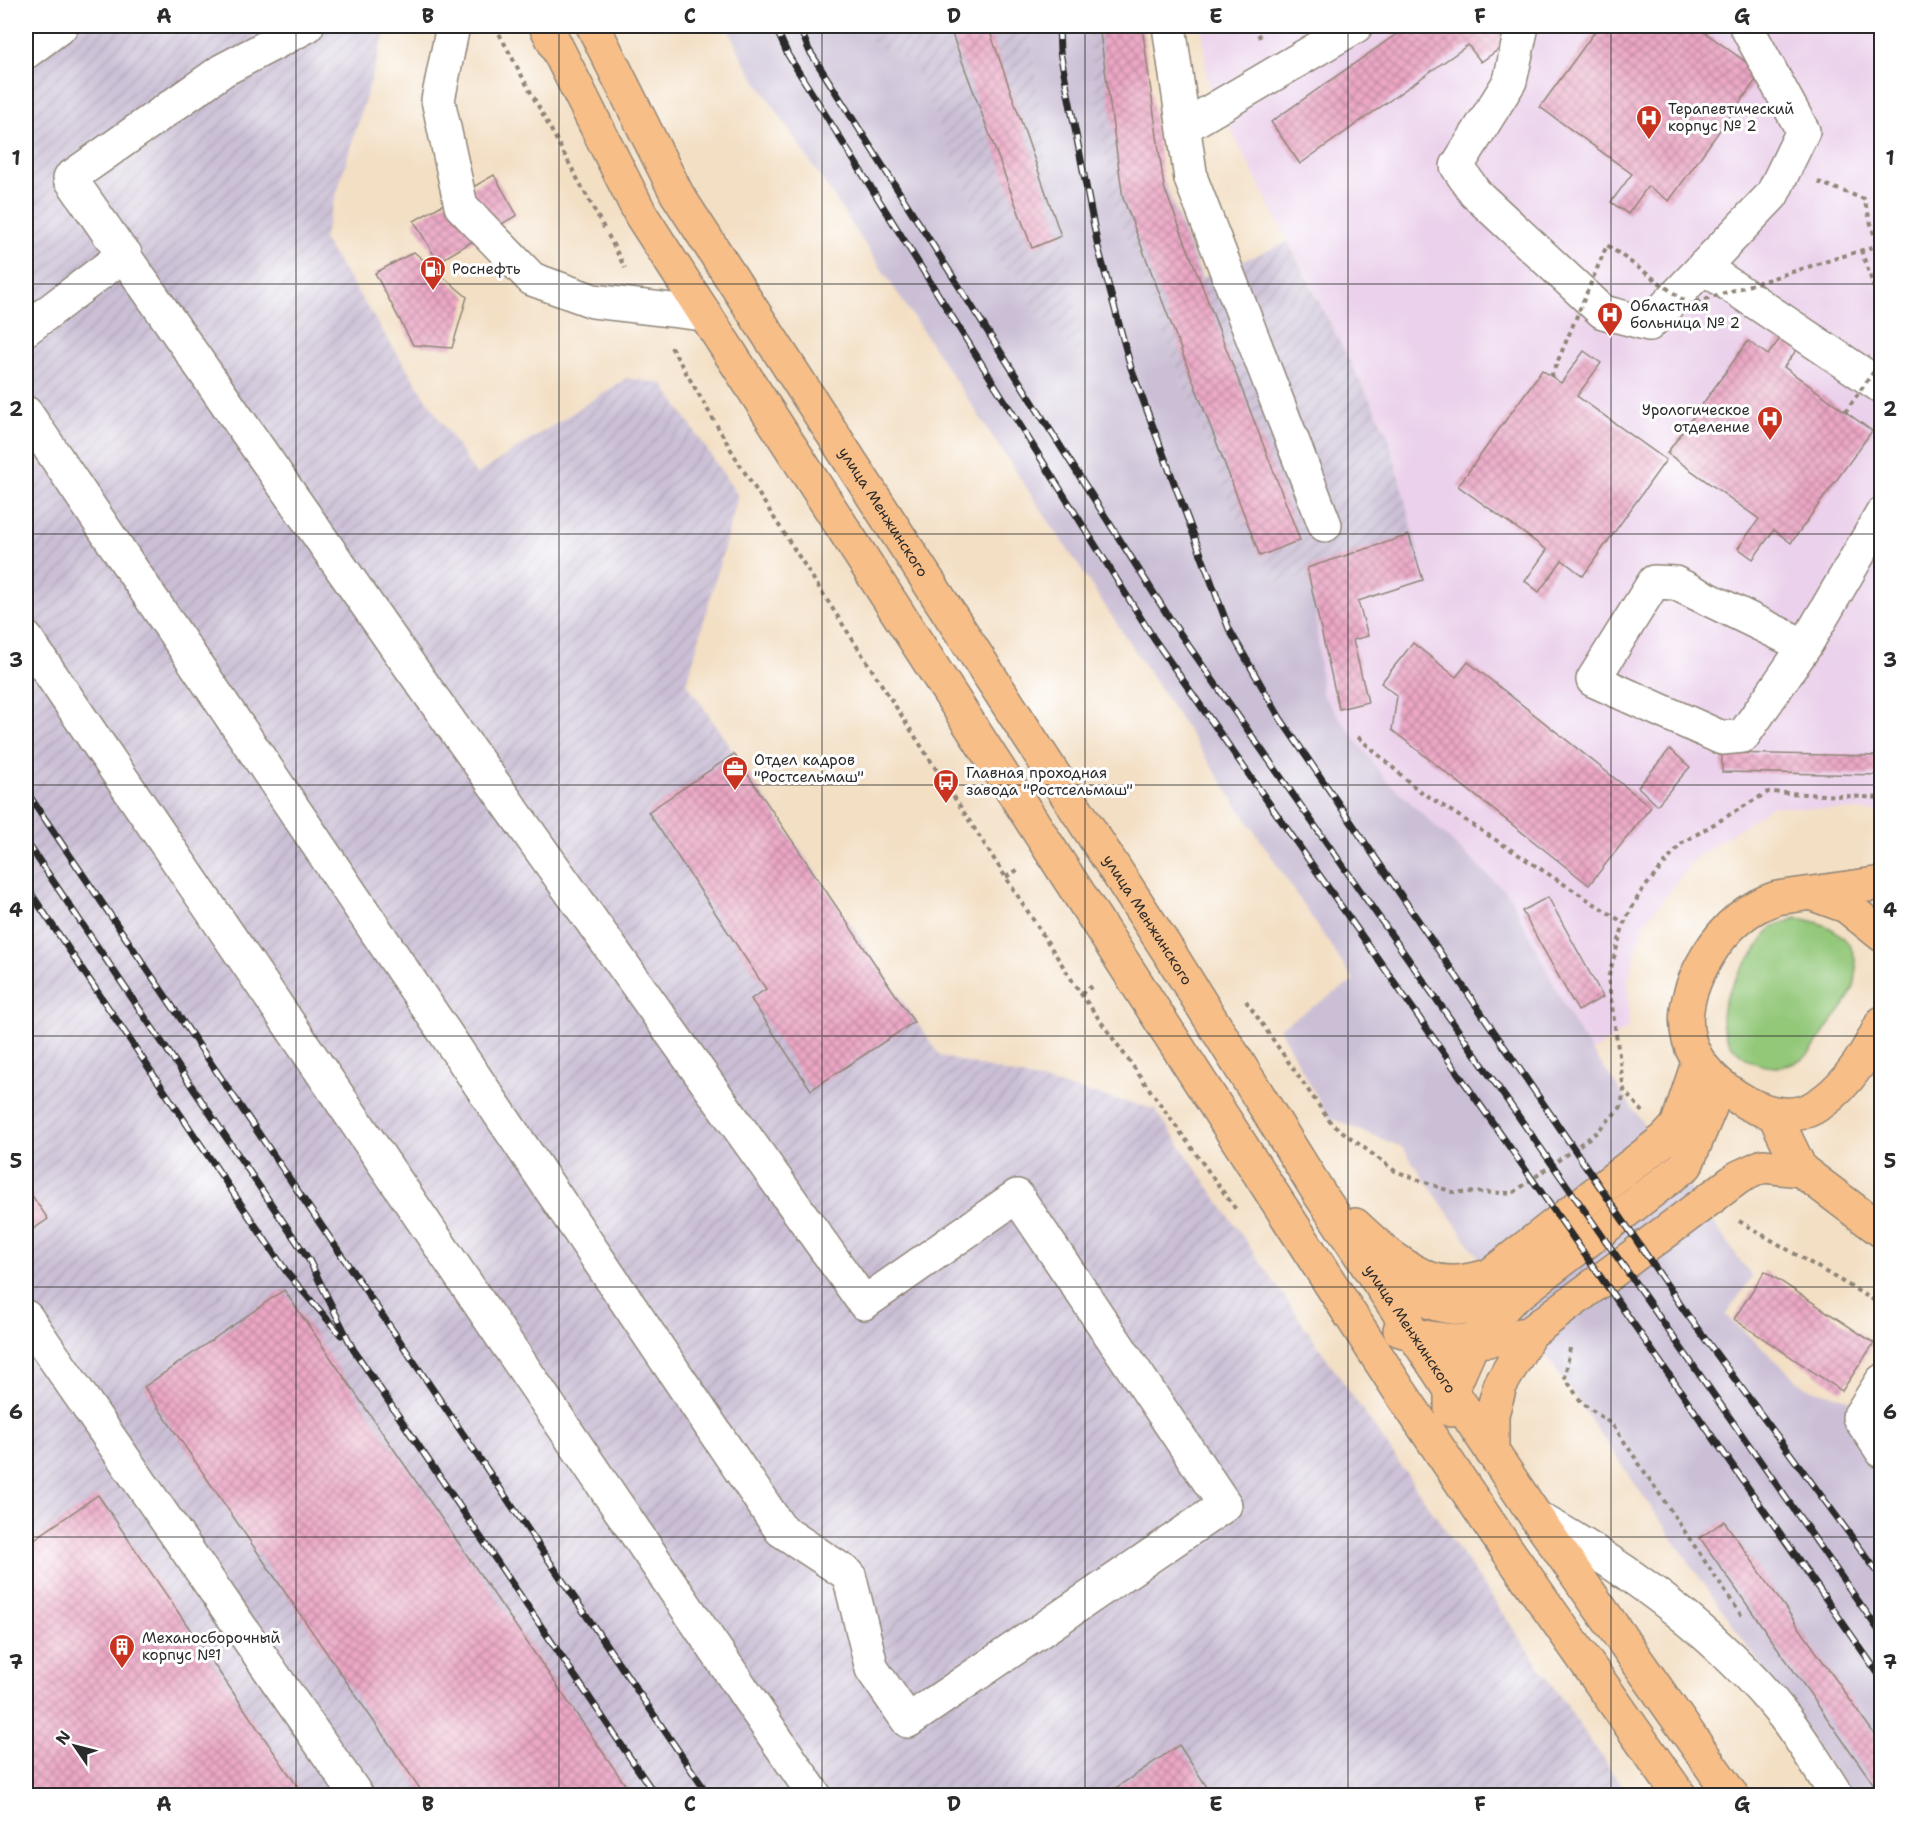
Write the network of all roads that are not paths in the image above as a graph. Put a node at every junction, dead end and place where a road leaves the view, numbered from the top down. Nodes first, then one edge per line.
1 (61, 26) edge
2 (307, 26) edge
3 (453, 26) edge
4 (546, 26) edge
5 (593, 26) edge
6 (1169, 26) edge
7 (1356, 26) edge
8 (1522, 26) edge
9 (1746, 26) edge
10 (26, 52) edge
11 (1184, 127) junction
12 (125, 254) junction
13 (1703, 267) junction
14 (705, 314) junction
15 (26, 330) edge
16 (1881, 387) edge
17 (26, 413) edge
18 (1881, 514) edge
19 (1325, 525) dead end
20 (26, 638) edge
21 (1805, 646) junction
22 (1881, 883) edge
23 (1813, 894) junction
24 (1881, 935) edge
25 (1881, 1023) edge
26 (1698, 1063) junction
27 (1719, 1086) junction
28 (1774, 1114) junction
29 (1801, 1170) junction
30 (1739, 1177) junction
31 (1319, 1192) junction
32 (1881, 1231) edge
33 (1360, 1251) junction
34 (1328, 1279) junction
35 (1508, 1302) junction
36 (26, 1317) edge
37 (1530, 1333) junction
38 (1411, 1334) junction
39 (1473, 1342) junction
40 (1881, 1381) edge
41 (1451, 1392) junction
42 (1881, 1451) edge
43 (1492, 1452) junction
44 (1461, 1482) junction
45 (1536, 1517) junction
46 (357, 1796) edge
47 (815, 1796) edge
48 (1680, 1796) edge
49 (1732, 1796) edge
50 (1837, 1796) edge

1 - 10 lane
2 - 12 lane
3 - 14 lane
4 - 14 main road
5 - 31 main road, улица Менжинского
6 - 11 lane
7 - 11 lane
8 - 13 lane
9 - 13 lane
11 - 19 lane
12 - 15 lane
12 - 17 lane
13 - 16 lane
14 - 34 main road
18 - 21 lane
20 - 47 lane
21 - 21 lane
22 - 23 main road
23 - 24 main road
23 - 26 main road
25 - 28 main road
26 - 27 main road
26 - 31 main road
27 - 28 main road
27 - 35 main road
28 - 29 main road
28 - 30 main road
29 - 30 main road
29 - 32 main road
30 - 37 main road
31 - 33 main road, улица Менжинского
33 - 35 main road
33 - 38 main road, улица Менжинского
34 - 38 main road
34 - 44 main road
35 - 39 main road
36 - 46 lane
37 - 39 main road
37 - 43 main road
38 - 39 main road
38 - 41 main road, улица Менжинского
39 - 41 main road
40 - 42 lane
41 - 43 main road, улица Менжинского
41 - 44 main road
43 - 45 main road, улица Менжинского
44 - 48 main road
45 - 49 main road, улица Менжинского
45 - 50 lane

